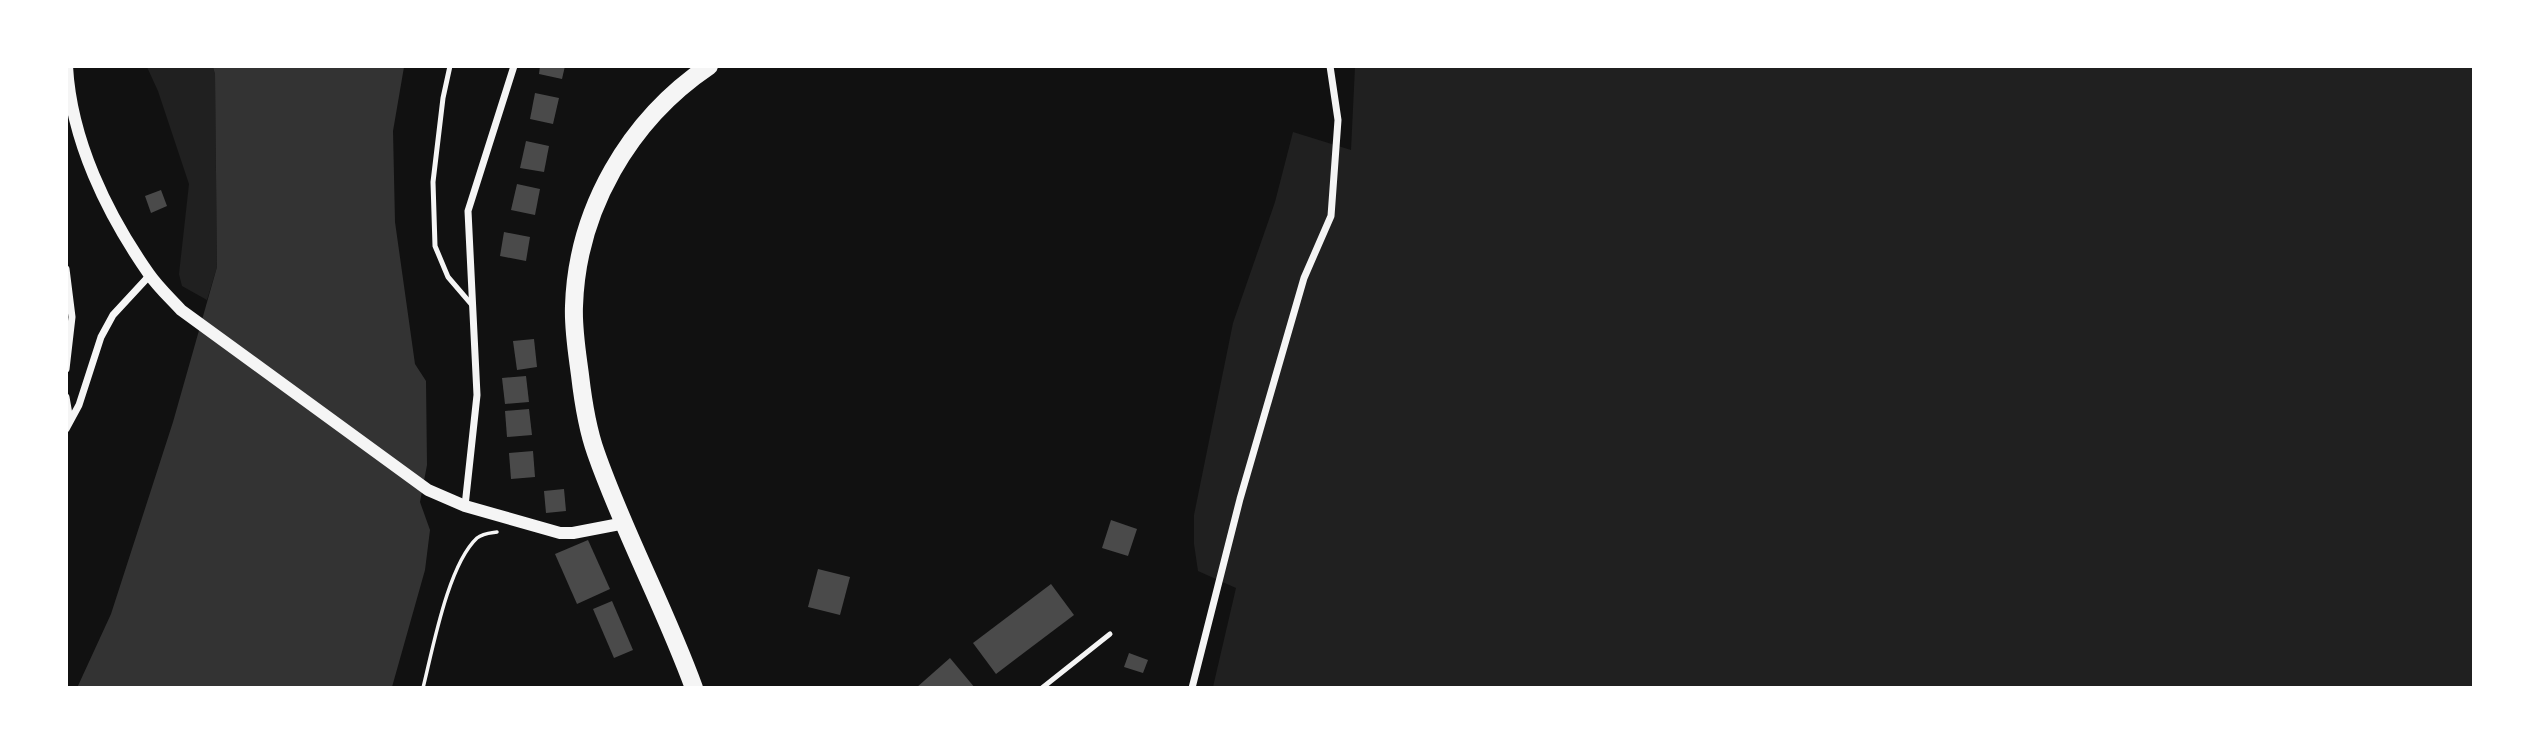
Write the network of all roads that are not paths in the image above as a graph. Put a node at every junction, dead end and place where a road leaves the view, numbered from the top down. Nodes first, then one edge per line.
1 (67, 66) edge
2 (450, 66) edge
3 (514, 66) edge
4 (709, 66) edge
5 (1329, 66) edge
6 (66, 269) edge
7 (150, 275) junction
8 (472, 305) junction
9 (66, 369) edge
10 (66, 397) edge
11 (69, 421) edge
12 (66, 429) edge
13 (465, 506) junction
14 (625, 523) junction
15 (1110, 634) dead end
16 (694, 688) edge
17 (1042, 688) edge
18 (1192, 688) edge

1 - 7 street
2 - 8 lane
3 - 8 street
4 - 14 main road
5 - 18 street
6 - 9 street
7 - 11 street
7 - 13 street
8 - 13 street
10 - 11 street
11 - 12 street
13 - 14 street
14 - 16 main road
15 - 17 lane

